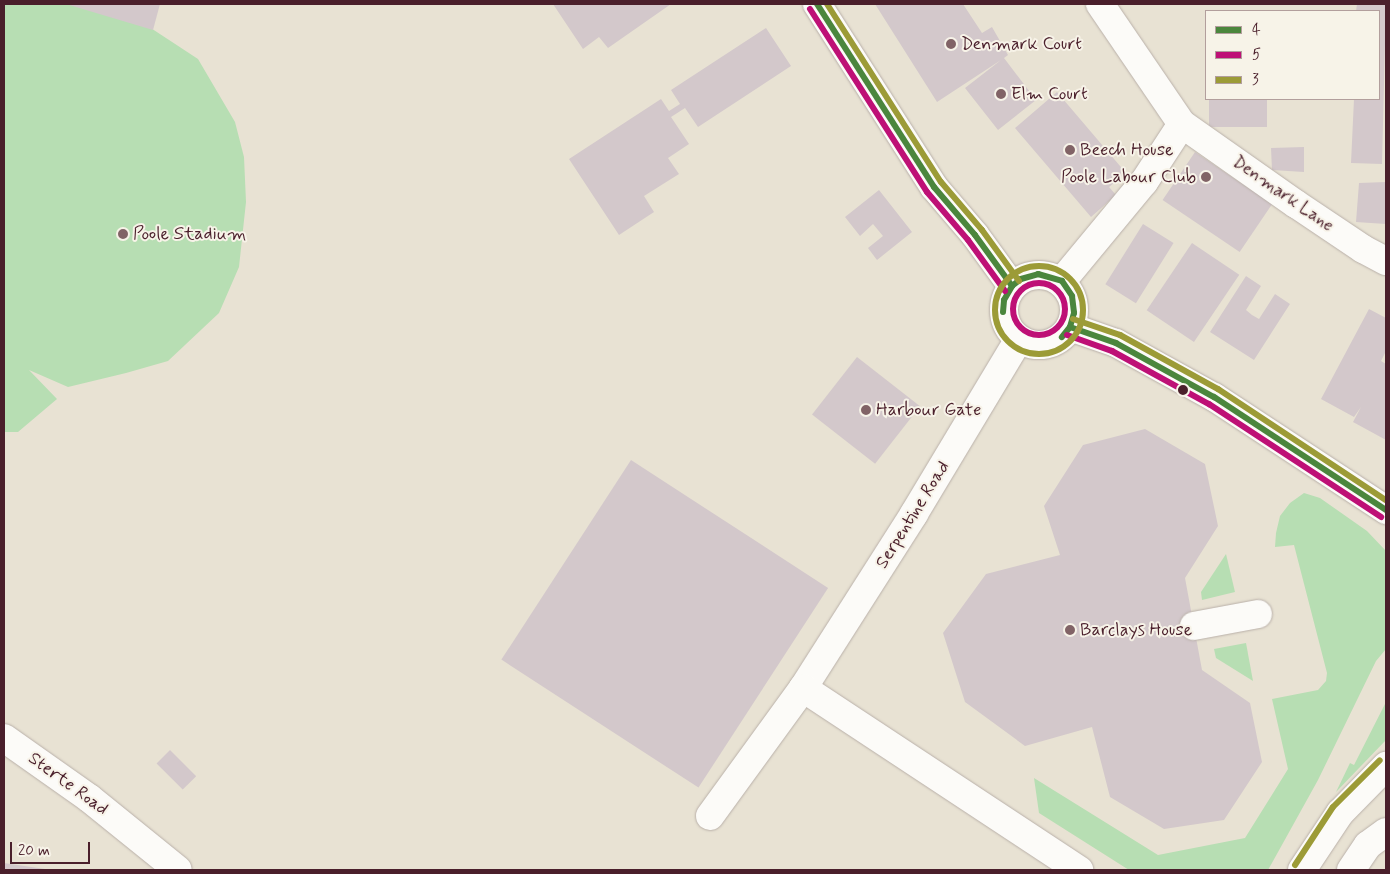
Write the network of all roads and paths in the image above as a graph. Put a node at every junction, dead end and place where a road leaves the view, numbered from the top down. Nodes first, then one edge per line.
1 (817, 4) edge
2 (1100, 4) edge
3 (1182, 124) junction
4 (1386, 261) edge
5 (1062, 281) junction
6 (1012, 286) junction
7 (1070, 327) junction
8 (1019, 339) junction
9 (1386, 510) edge
10 (1258, 614) dead end
11 (1194, 626) dead end
12 (803, 688) junction
13 (4, 738) edge
14 (1386, 766) edge
15 (710, 816) dead end
16 (1386, 832) edge
17 (178, 870) edge
18 (1079, 870) edge
19 (1302, 870) edge
20 (1350, 870) edge

1 - 6 street
2 - 3 street, Denmark Lane
3 - 4 street, Denmark Lane
3 - 5 street
5 - 6 street
5 - 7 street
6 - 8 street
7 - 8 street
7 - 9 street
8 - 12 street, Serpentine Road
10 - 11 street
12 - 15 street, Serpentine Road
12 - 18 street
13 - 17 street, Sterte Road
14 - 19 street
16 - 20 street

